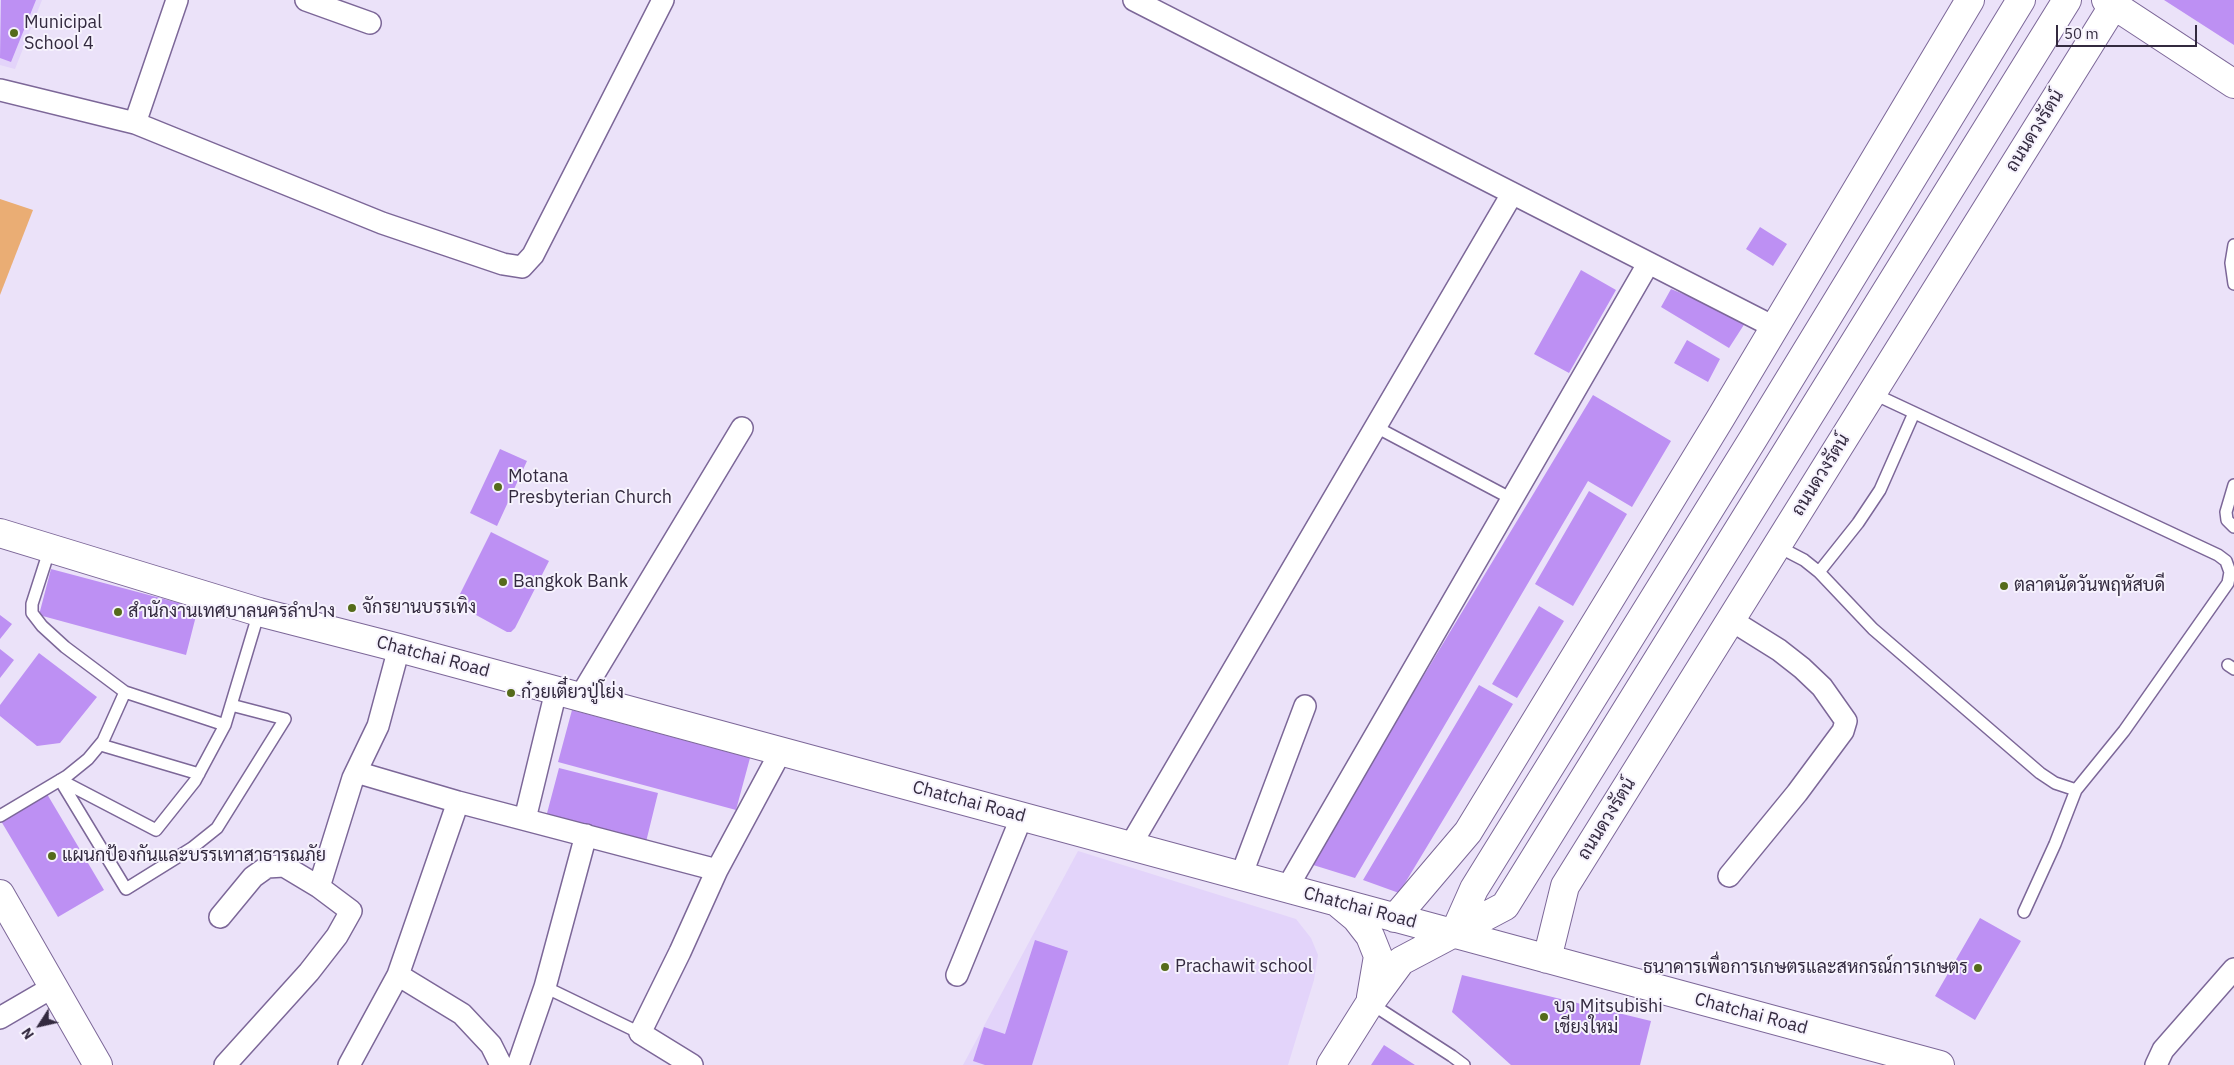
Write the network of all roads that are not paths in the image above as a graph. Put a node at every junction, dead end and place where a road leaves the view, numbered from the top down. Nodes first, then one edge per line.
1 (177, 0) edge
2 (306, 0) edge
3 (662, 0) edge
4 (1134, 0) edge
5 (1970, 0) edge
6 (2021, 0) edge
7 (2067, 0) edge
8 (2112, 2) edge
9 (370, 23) dead end
10 (2234, 84) edge
11 (0, 90) edge
12 (135, 123) junction
13 (1512, 194) junction
14 (2234, 245) edge
15 (1648, 264) junction
16 (2234, 284) edge
17 (1774, 327) junction
18 (1872, 393) junction
19 (1914, 413) junction
20 (1720, 419) junction
21 (1376, 427) junction
22 (742, 428) dead end
23 (1752, 439) junction
24 (1783, 458) junction
25 (1818, 480) junction
26 (2234, 485) edge
27 (1512, 500) junction
28 (2234, 527) edge
29 (0, 533) edge
30 (1777, 546) junction
31 (50, 548) junction
32 (1819, 572) junction
33 (259, 612) junction
34 (1731, 620) junction
35 (399, 648) junction
36 (125, 692) junction
37 (568, 694) junction
38 (231, 705) junction
39 (1305, 706) dead end
40 (225, 725) junction
41 (101, 745) junction
42 (782, 752) junction
43 (356, 772) junction
44 (199, 774) junction
45 (60, 780) junction
46 (2076, 790) junction
47 (458, 802) junction
48 (0, 816) edge
49 (1022, 816) junction
50 (524, 819) junction
51 (586, 835) junction
52 (1130, 846) junction
53 (717, 870) junction
54 (1241, 876) junction
55 (1729, 876) dead end
56 (319, 887) junction
57 (1287, 888) junction
58 (0, 894) edge
59 (1336, 902) junction
60 (2024, 912) dead end
61 (220, 917) dead end
62 (1395, 918) junction
63 (1454, 934) junction
64 (1547, 959) junction
65 (2234, 969) edge
66 (957, 974) dead end
67 (398, 975) junction
68 (53, 987) junction
69 (545, 987) junction
70 (1370, 1003) junction
71 (0, 1018) edge
72 (640, 1033) junction
73 (98, 1065) edge
74 (225, 1065) edge
75 (349, 1065) edge
76 (501, 1065) edge
77 (518, 1065) edge
78 (692, 1065) edge
79 (1331, 1065) edge
80 (1464, 1065) edge
81 (1940, 1065) edge
82 (2156, 1065) edge

1 - 12 street
2 - 9 street
3 - 12 street
4 - 13 street
5 - 17 main road
6 - 23 main road
7 - 24 main road
8 - 10 main road
8 - 18 main road, ถนนดวงรัตน์
11 - 12 street
13 - 15 street
13 - 21 street
14 - 16 lane
15 - 17 street
15 - 27 street
17 - 20 main road
18 - 19 lane
18 - 25 main road, ถนนดวงรัตน์
19 - 32 lane
19 - 46 lane
20 - 23 main road
20 - 62 main road
21 - 27 lane
21 - 52 street
22 - 37 street
23 - 24 main road
23 - 63 main road
24 - 25 main road
24 - 63 main road
25 - 30 main road, ถนนดวงรัตน์
26 - 28 lane
27 - 57 street
29 - 31 main road, Chatchai Road
30 - 32 lane
30 - 34 main road, ถนนดวงรัตน์
31 - 33 main road, Chatchai Road
31 - 36 lane
32 - 46 lane
33 - 35 main road, Chatchai Road
33 - 38 lane
34 - 55 street
34 - 64 main road, ถนนดวงรัตน์
35 - 37 main road, Chatchai Road
35 - 43 street
36 - 40 lane
36 - 41 lane
37 - 42 main road, Chatchai Road
37 - 50 street
38 - 40 lane
38 - 45 lane
39 - 54 street
40 - 44 lane
41 - 44 lane
41 - 45 lane
42 - 49 main road, Chatchai Road
42 - 53 street
43 - 47 street
43 - 56 street
44 - 45 lane
45 - 48 lane
46 - 60 lane
47 - 50 street
47 - 67 street
49 - 52 main road, Chatchai Road
49 - 66 street
50 - 51 street
51 - 53 street
51 - 69 street
52 - 54 main road, Chatchai Road
53 - 72 street
54 - 57 main road, Chatchai Road
56 - 61 street
56 - 74 street
57 - 59 main road, Chatchai Road
58 - 68 main road
59 - 62 main road, Chatchai Road
59 - 70 main road
62 - 63 main road, Chatchai Road
63 - 64 main road, Chatchai Road
63 - 70 main road
64 - 81 main road, Chatchai Road
65 - 82 street
67 - 75 street
67 - 76 street
68 - 71 street
68 - 73 main road
69 - 72 lane
69 - 77 street
70 - 79 main road
70 - 80 lane
72 - 78 street

